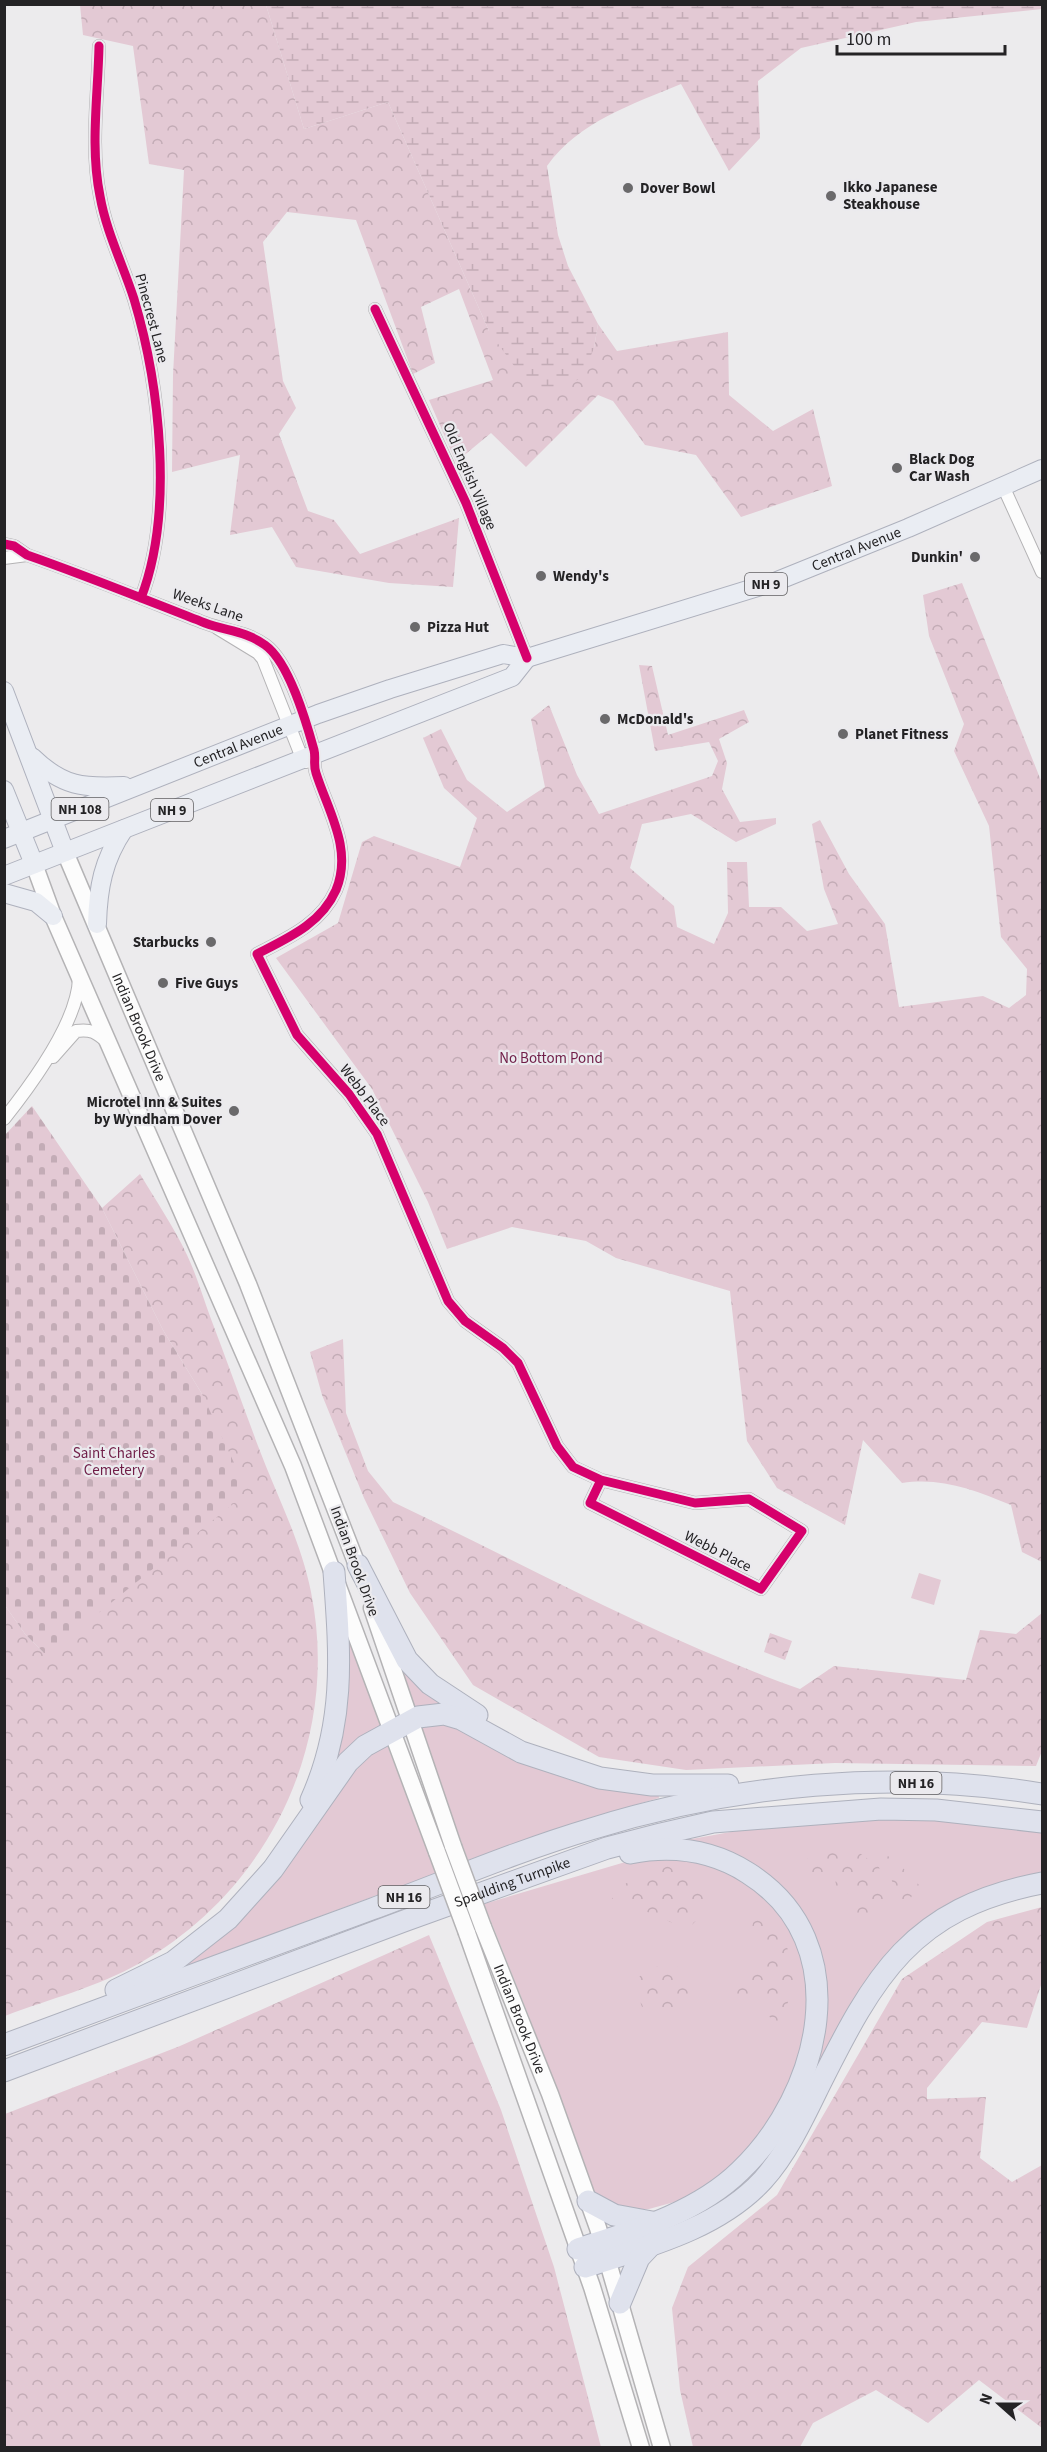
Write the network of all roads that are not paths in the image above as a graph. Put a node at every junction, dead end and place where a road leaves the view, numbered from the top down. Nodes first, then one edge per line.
1 (99, 46) dead end
2 (375, 309) dead end
3 (1042, 469) edge
4 (1003, 486) junction
5 (4, 544) edge
6 (27, 555) junction
7 (4, 558) edge
8 (1042, 572) edge
9 (141, 598) junction
10 (527, 658) junction
11 (4, 691) edge
12 (296, 723) junction
13 (29, 755) junction
14 (310, 760) junction
15 (138, 785) junction
16 (4, 790) edge
17 (52, 820) junction
18 (124, 829) junction
19 (13, 835) edge
20 (65, 852) junction
21 (34, 864) junction
22 (4, 876) edge
23 (4, 893) edge
24 (54, 916) junction
25 (97, 924) junction
26 (80, 974) junction
27 (110, 1046) junction
28 (33, 1080) junction
29 (4, 1119) edge
30 (601, 1480) junction
31 (358, 1565) junction
32 (334, 1572) junction
33 (401, 1726) junction
34 (536, 1756) junction
35 (772, 1790) junction
36 (1042, 1794) edge
37 (1042, 1822) edge
38 (301, 1828) junction
39 (544, 1871) junction
40 (1042, 1883) edge
41 (475, 1930) junction
42 (42, 2031) junction
43 (4, 2045) edge
44 (4, 2071) edge
45 (588, 2201) junction
46 (655, 2232) junction
47 (605, 2251) junction
48 (582, 2258) junction
49 (620, 2302) junction
50 (641, 2448) edge
51 (662, 2448) edge

1 - 9 street, Pinecrest Lane
2 - 10 street, Old English Village
3 - 4 main road, Central Avenue / NH 9
4 - 8 street
4 - 10 main road, Central Avenue / NH 9
5 - 6 street, Weeks Lane
6 - 7 street, Weeks Lane
6 - 9 street, Weeks Lane
9 - 12 street, Weeks Lane
10 - 12 main road, Central Avenue / NH 9
10 - 14 main road, Central Avenue / NH 9
11 - 13 main road, Indian Brook Drive / NH 9
12 - 14 street, Weeks Lane
12 - 15 main road, Central Avenue / NH 9
13 - 15 main road, NH 9
13 - 17 main road, Indian Brook Drive / NH 9
14 - 18 main road, Central Avenue / NH 9
14 - 30 street, Webb Place
15 - 17 main road, Central Avenue / NH 108
16 - 19 main road, Indian Brook Drive
17 - 19 main road, Central Avenue / NH 108
17 - 20 main road, Indian Brook Drive
18 - 20 main road, Central Avenue / NH 9
18 - 25 main road
19 - 21 main road, Indian Brook Drive
20 - 21 main road, Central Avenue / NH 9
20 - 25 main road, Indian Brook Drive
21 - 22 main road, Central Avenue
21 - 24 main road, Indian Brook Drive
23 - 24 main road
24 - 26 main road, Indian Brook Drive
25 - 31 main road, Indian Brook Drive
26 - 27 main road, Indian Brook Drive
26 - 28 street
27 - 28 street
27 - 32 main road, Indian Brook Drive
28 - 29 street
30 - 30 street, Webb Place
31 - 33 main road, Indian Brook Drive
31 - 34 highway
32 - 33 main road, Indian Brook Drive
32 - 38 highway
33 - 34 highway
33 - 38 highway
33 - 41 main road, Indian Brook Drive, bridge
34 - 35 highway
35 - 36 highway, Spaulding Turnpike / NH 16
35 - 42 highway, Spaulding Turnpike / NH 16
37 - 39 highway, Spaulding Turnpike / NH 16
38 - 42 highway
39 - 44 highway, Spaulding Turnpike / NH 16
39 - 46 highway
40 - 46 highway
41 - 45 main road, Indian Brook Drive
41 - 48 main road, Indian Brook Drive
42 - 43 highway, Spaulding Turnpike / NH 16
45 - 46 highway
45 - 47 main road, Indian Brook Drive
46 - 47 highway
46 - 49 highway
47 - 48 highway
47 - 49 main road, Indian Brook Drive
48 - 50 main road, Indian Brook Drive
49 - 51 main road, Indian Brook Drive

